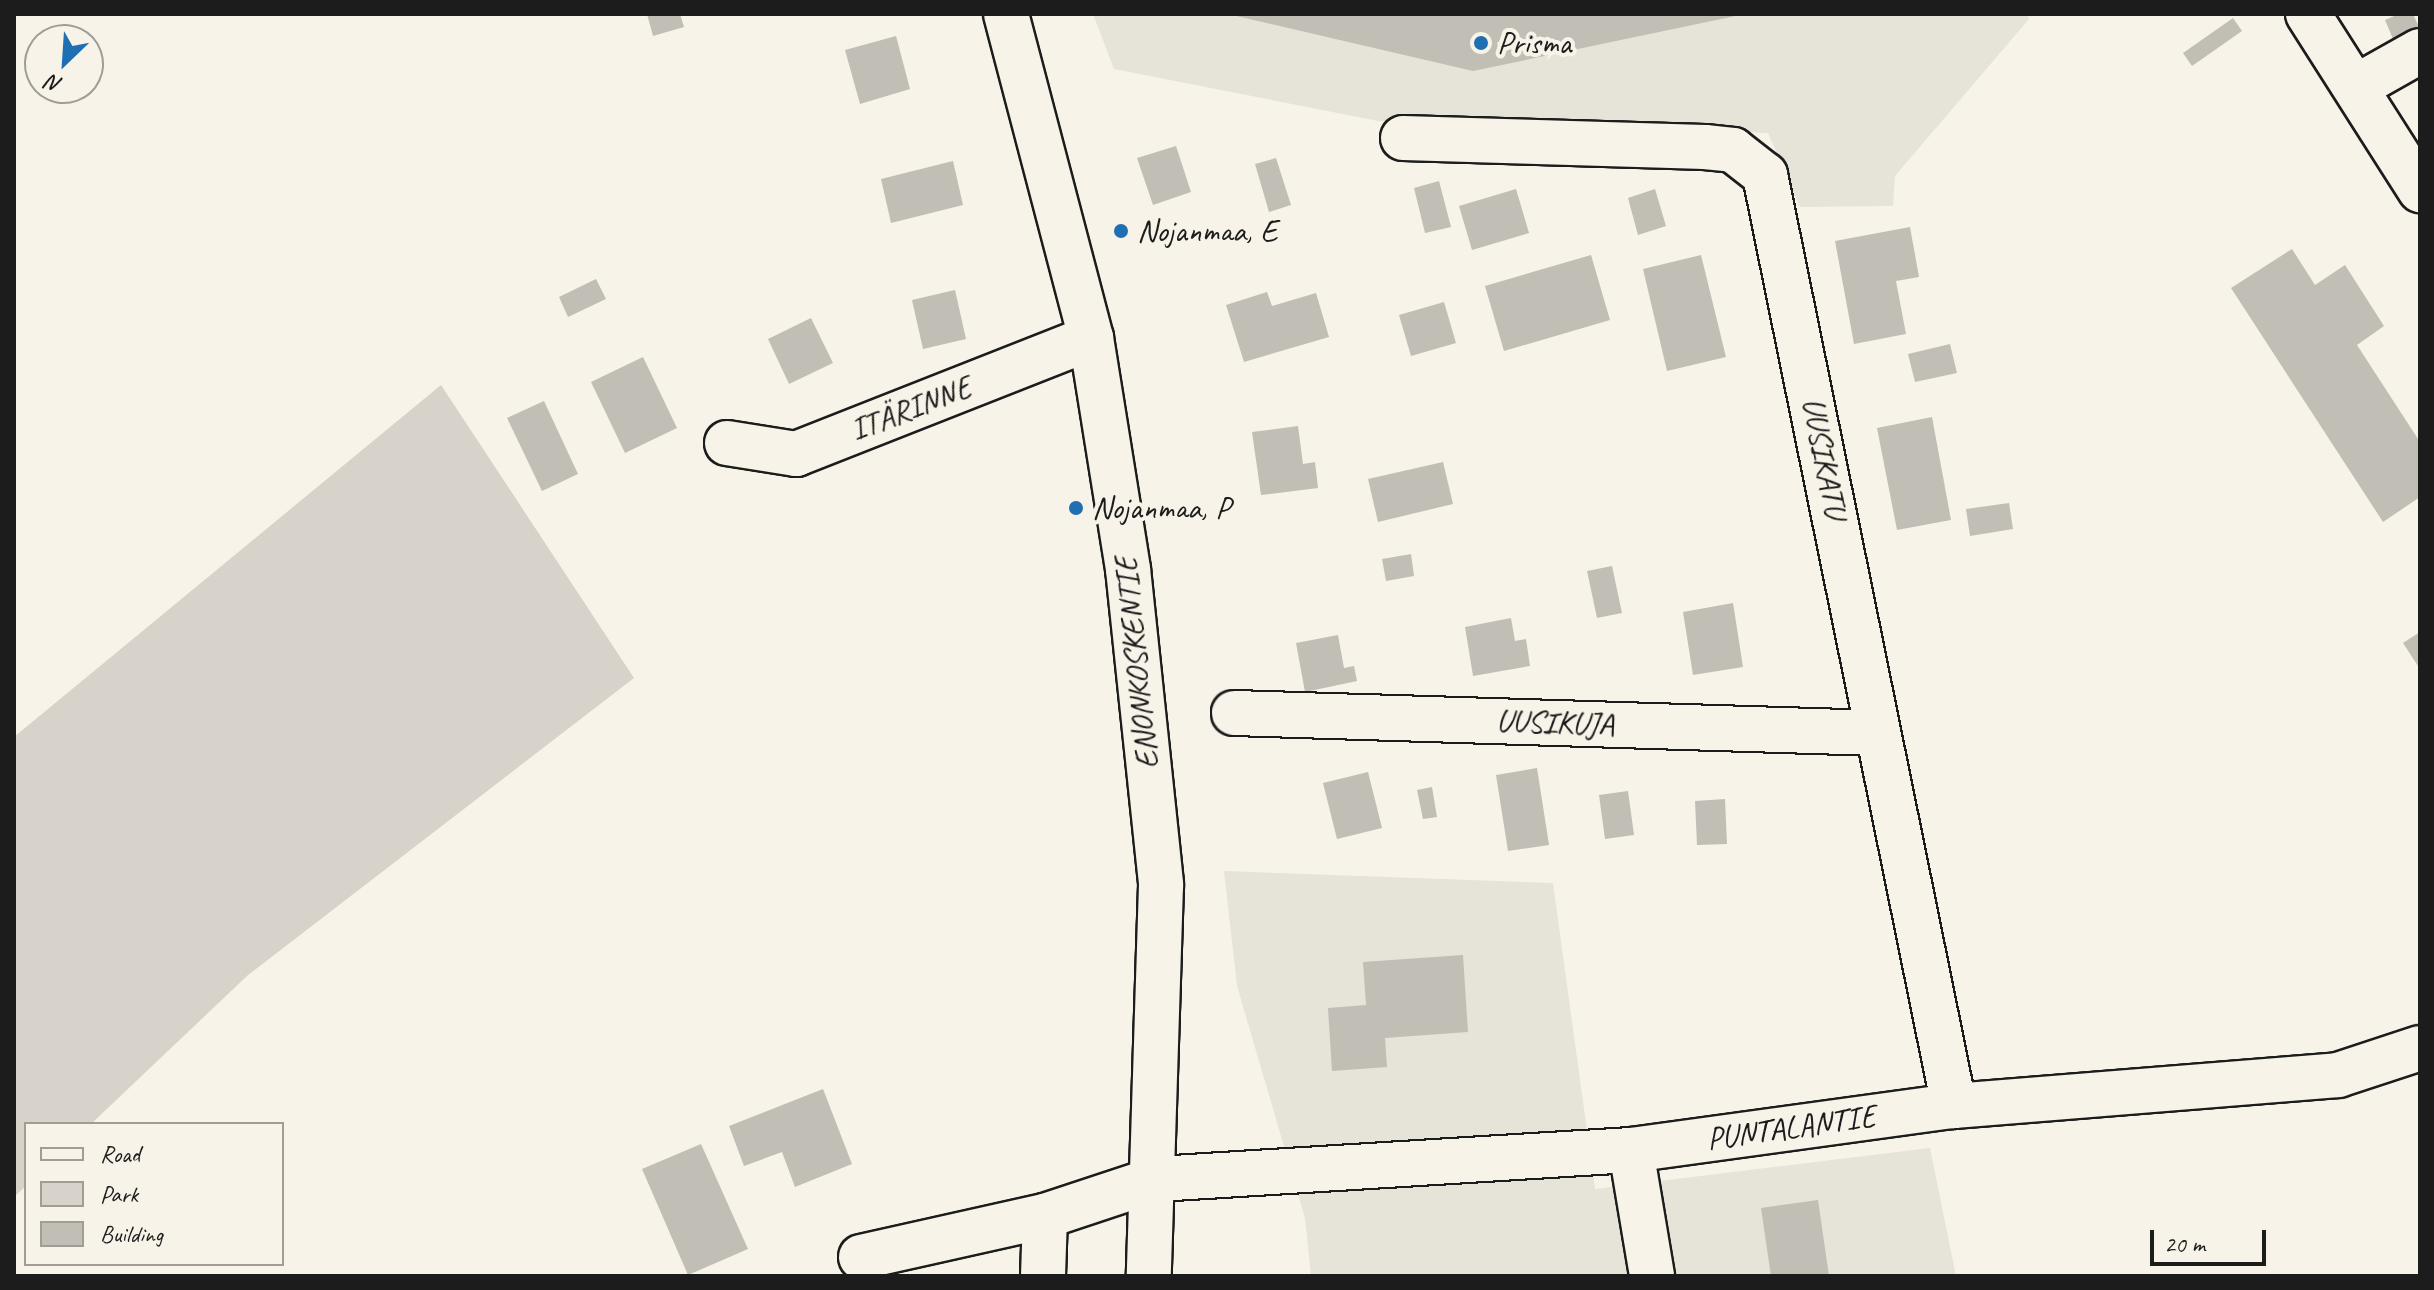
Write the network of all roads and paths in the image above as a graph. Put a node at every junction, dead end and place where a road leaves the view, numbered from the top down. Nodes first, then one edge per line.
1 (1006, 14) edge
2 (2308, 14) edge
3 (2420, 51) edge
4 (2356, 87) junction
5 (1403, 138) dead end
6 (2420, 190) edge
7 (1091, 338) junction
8 (727, 443) dead end
9 (1234, 713) dead end
10 (1876, 733) junction
11 (2420, 1048) edge
12 (1954, 1106) junction
13 (1631, 1150) junction
14 (1157, 1179) junction
15 (1045, 1216) junction
16 (861, 1257) dead end
17 (1043, 1276) edge
18 (1149, 1276) edge
19 (1652, 1276) edge

1 - 7 street, ENONKOSKENTIE
2 - 4 street
3 - 4 street
4 - 6 street
5 - 10 street, UUSIKATU
7 - 8 street, ITÄRINNE
7 - 14 street, ENONKOSKENTIE
9 - 10 street, UUSIKUJA
10 - 12 street, UUSIKATU
11 - 12 street, PUNTALANTIE
12 - 13 street, PUNTALANTIE
13 - 14 street, PUNTALANTIE
13 - 19 street
14 - 15 street, PUNTALANTIE
14 - 18 street, ENONKOSKENTIE
15 - 16 street, PUNTALANTIE
15 - 17 street

